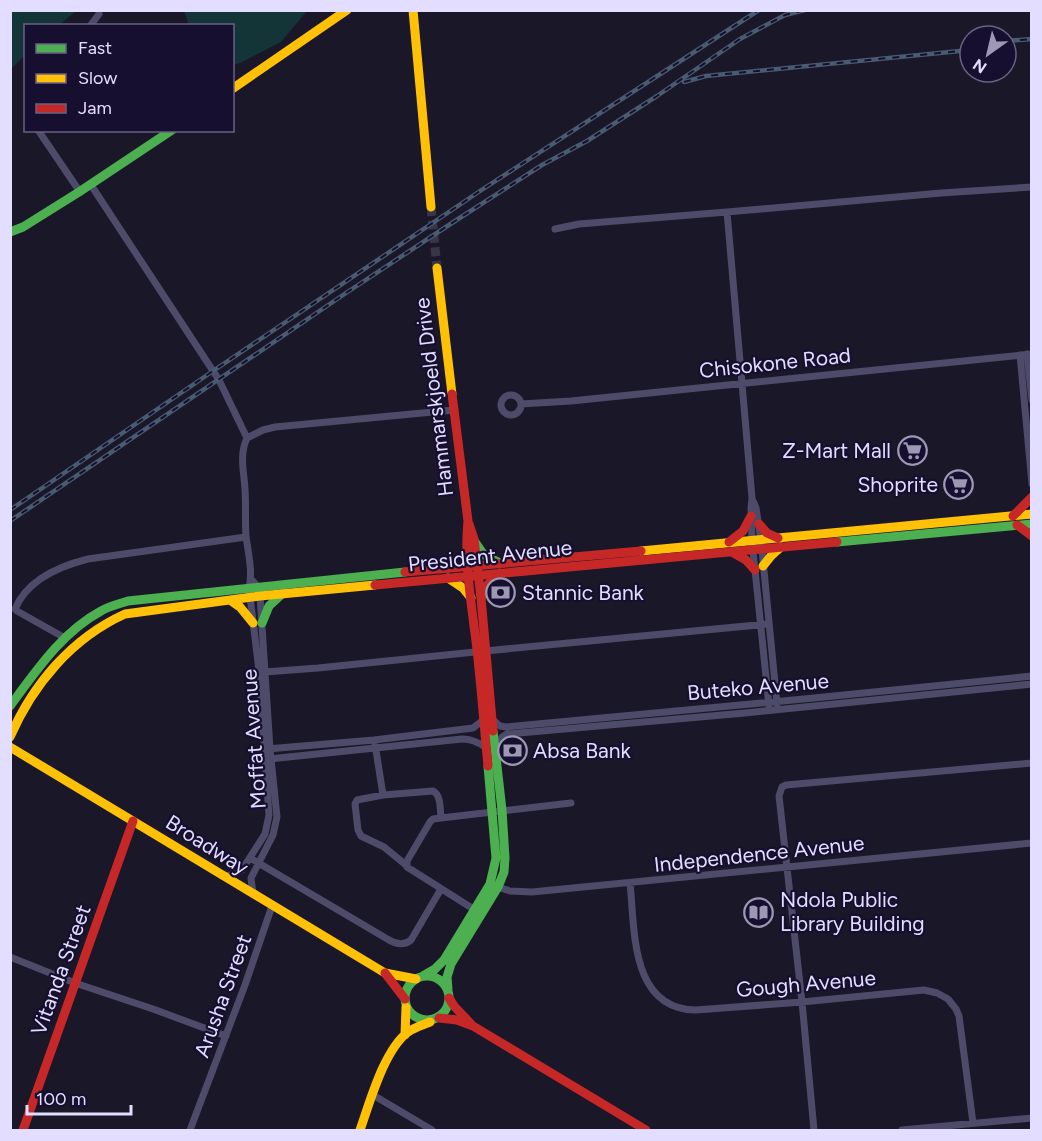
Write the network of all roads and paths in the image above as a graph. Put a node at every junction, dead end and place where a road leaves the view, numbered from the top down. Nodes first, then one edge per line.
1 (347, 10) edge
2 (413, 10) edge
3 (99, 14) dead end
4 (92, 24) edge
5 (234, 88) edge
6 (39, 132) edge
7 (169, 132) edge
8 (91, 185) junction
9 (1032, 187) edge
10 (80, 192) junction
11 (431, 207) tunnel mouth
12 (727, 213) junction
13 (555, 229) dead end
14 (10, 232) edge
15 (437, 268) tunnel mouth
16 (1026, 354) edge
17 (742, 384) junction
18 (1032, 400) edge
19 (521, 404) dead end
20 (454, 410) junction
21 (247, 438) junction
22 (1032, 484) edge
23 (1032, 497) edge
24 (752, 498) junction
25 (1032, 514) edge
26 (751, 516) junction
27 (1015, 520) junction
28 (759, 524) junction
29 (1032, 524) edge
30 (1032, 536) edge
31 (246, 537) junction
32 (470, 540) junction
33 (780, 543) junction
34 (757, 545) junction
35 (730, 547) junction
36 (501, 568) junction
37 (759, 568) junction
38 (473, 570) junction
39 (446, 573) junction
40 (254, 590) junction
41 (282, 594) junction
42 (187, 595) junction
43 (476, 598) junction
44 (231, 600) junction
45 (188, 605) junction
46 (258, 623) junction
47 (768, 624) junction
48 (760, 625) junction
49 (76, 629) junction
50 (85, 637) junction
51 (66, 638) junction
52 (481, 651) junction
53 (265, 672) junction
54 (1032, 676) edge
55 (1032, 684) edge
56 (929, 690) junction
57 (10, 706) edge
58 (773, 706) junction
59 (487, 720) junction
60 (556, 726) junction
61 (10, 736) edge
62 (375, 744) junction
63 (10, 747) edge
64 (490, 747) junction
65 (267, 749) junction
66 (268, 759) junction
67 (1032, 764) edge
68 (383, 795) junction
69 (570, 803) dead end
70 (497, 811) junction
71 (441, 818) junction
72 (134, 821) junction
73 (1032, 843) edge
74 (250, 858) junction
75 (258, 862) junction
76 (406, 865) junction
77 (787, 867) junction
78 (222, 876) junction
79 (630, 883) junction
80 (494, 885) junction
81 (441, 889) junction
82 (253, 894) junction
83 (272, 906) junction
84 (475, 910) junction
85 (10, 957) edge
86 (385, 973) junction
87 (420, 978) junction
88 (75, 983) junction
89 (449, 994) junction
90 (405, 1002) junction
91 (802, 1002) junction
92 (436, 1019) junction
93 (473, 1026) junction
94 (405, 1035) junction
95 (226, 1036) junction
96 (373, 1095) junction
97 (1032, 1118) edge
98 (973, 1123) junction
99 (23, 1131) edge
100 (190, 1131) edge
101 (360, 1131) edge
102 (432, 1131) edge
103 (646, 1131) edge
104 (814, 1131) edge
105 (902, 1131) edge

1 - 5 main road
2 - 11 main road
3 - 4 street
6 - 10 street
7 - 8 main road
8 - 10 main road
8 - 21 street
9 - 12 street
10 - 14 main road
12 - 13 street
12 - 17 street
15 - 20 main road, Hammarskjoeld Drive
16 - 17 street, Chisokone Road
16 - 18 street
16 - 22 street
17 - 19 street, Chisokone Road
17 - 24 street
20 - 21 street
20 - 32 main road, Hammarskjoeld Drive
21 - 31 street, Moffat Avenue
23 - 27 main road
24 - 26 street
24 - 28 street
25 - 27 main road, President Avenue
26 - 34 street
26 - 35 main road
27 - 29 main road, President Avenue
27 - 30 main road
27 - 33 main road, President Avenue
28 - 33 main road
28 - 34 street
31 - 40 street, Moffat Avenue
31 - 51 street
32 - 36 main road
32 - 38 main road, Hammarskjoeld Drive
32 - 39 main road
33 - 34 main road, President Avenue
33 - 37 main road
34 - 35 main road, President Avenue
34 - 37 street
35 - 36 main road, President Avenue
35 - 37 main road
36 - 38 main road, President Avenue
36 - 43 main road
37 - 47 street
37 - 48 street
38 - 39 main road, President Avenue
38 - 43 main road, Hammarskjoeld Drive
39 - 40 main road, President Avenue
39 - 41 main road, President Avenue
39 - 43 main road
40 - 41 main road, President Avenue
40 - 42 main road, President Avenue
40 - 44 main road, President Avenue
40 - 46 street, Moffat Avenue
41 - 46 main road
42 - 45 main road
42 - 49 main road, President Avenue
43 - 52 main road, Hammarskjoeld Drive
44 - 45 main road, President Avenue
44 - 46 main road
45 - 50 main road, President Avenue
46 - 53 street, Moffat Avenue
46 - 65 street, Moffat Avenue
47 - 48 street
47 - 58 street
48 - 52 street
48 - 58 street
49 - 50 main road
49 - 51 main road, President Avenue
50 - 61 main road, President Avenue
51 - 57 main road, President Avenue
52 - 53 street
52 - 59 main road, Hammarskjoeld Drive
53 - 65 street, Moffat Avenue
54 - 56 street, Buteko Avenue
55 - 56 street, Buteko Avenue
56 - 58 street, Buteko Avenue
58 - 60 street, Buteko Avenue
59 - 60 street, Buteko Avenue
59 - 62 street
59 - 64 main road, Hammarskjoeld Drive
60 - 64 street, Buteko Avenue
62 - 64 street
62 - 65 street
62 - 66 street
62 - 68 street
63 - 72 main road, Broadway
64 - 70 main road, Hammarskjoeld Drive
65 - 66 street, Moffat Avenue
66 - 74 street, Moffat Avenue
66 - 75 street, Moffat Avenue
67 - 77 street
68 - 71 street
68 - 76 street
69 - 70 street
70 - 71 street
70 - 80 main road, Hammarskjoeld Drive
71 - 76 street
72 - 78 main road, Broadway
72 - 88 main road, Vitanda Street
73 - 77 street, Independence Avenue
74 - 75 street
74 - 78 street, Moffat Avenue
75 - 81 street
75 - 82 street, Moffat Avenue
76 - 81 street
77 - 79 street, Independence Avenue
77 - 91 street
78 - 82 main road, Broadway
79 - 80 street, Independence Avenue
79 - 91 street, Gough Avenue
80 - 84 main road
80 - 89 main road
81 - 84 street
82 - 83 main road, Broadway
83 - 86 main road, Broadway
83 - 95 street, Arusha Street
84 - 87 main road
85 - 88 street
86 - 87 main road
86 - 90 main road
87 - 89 main road
87 - 90 main road
88 - 95 street
88 - 99 main road, Vitanda Street
89 - 92 main road
89 - 93 main road
90 - 92 main road
90 - 94 main road
91 - 98 street, Gough Avenue
91 - 104 street
92 - 93 main road
92 - 94 main road
93 - 103 main road
94 - 96 main road
95 - 100 street, Arusha Street
96 - 101 main road
96 - 102 street
97 - 98 street
98 - 105 street

